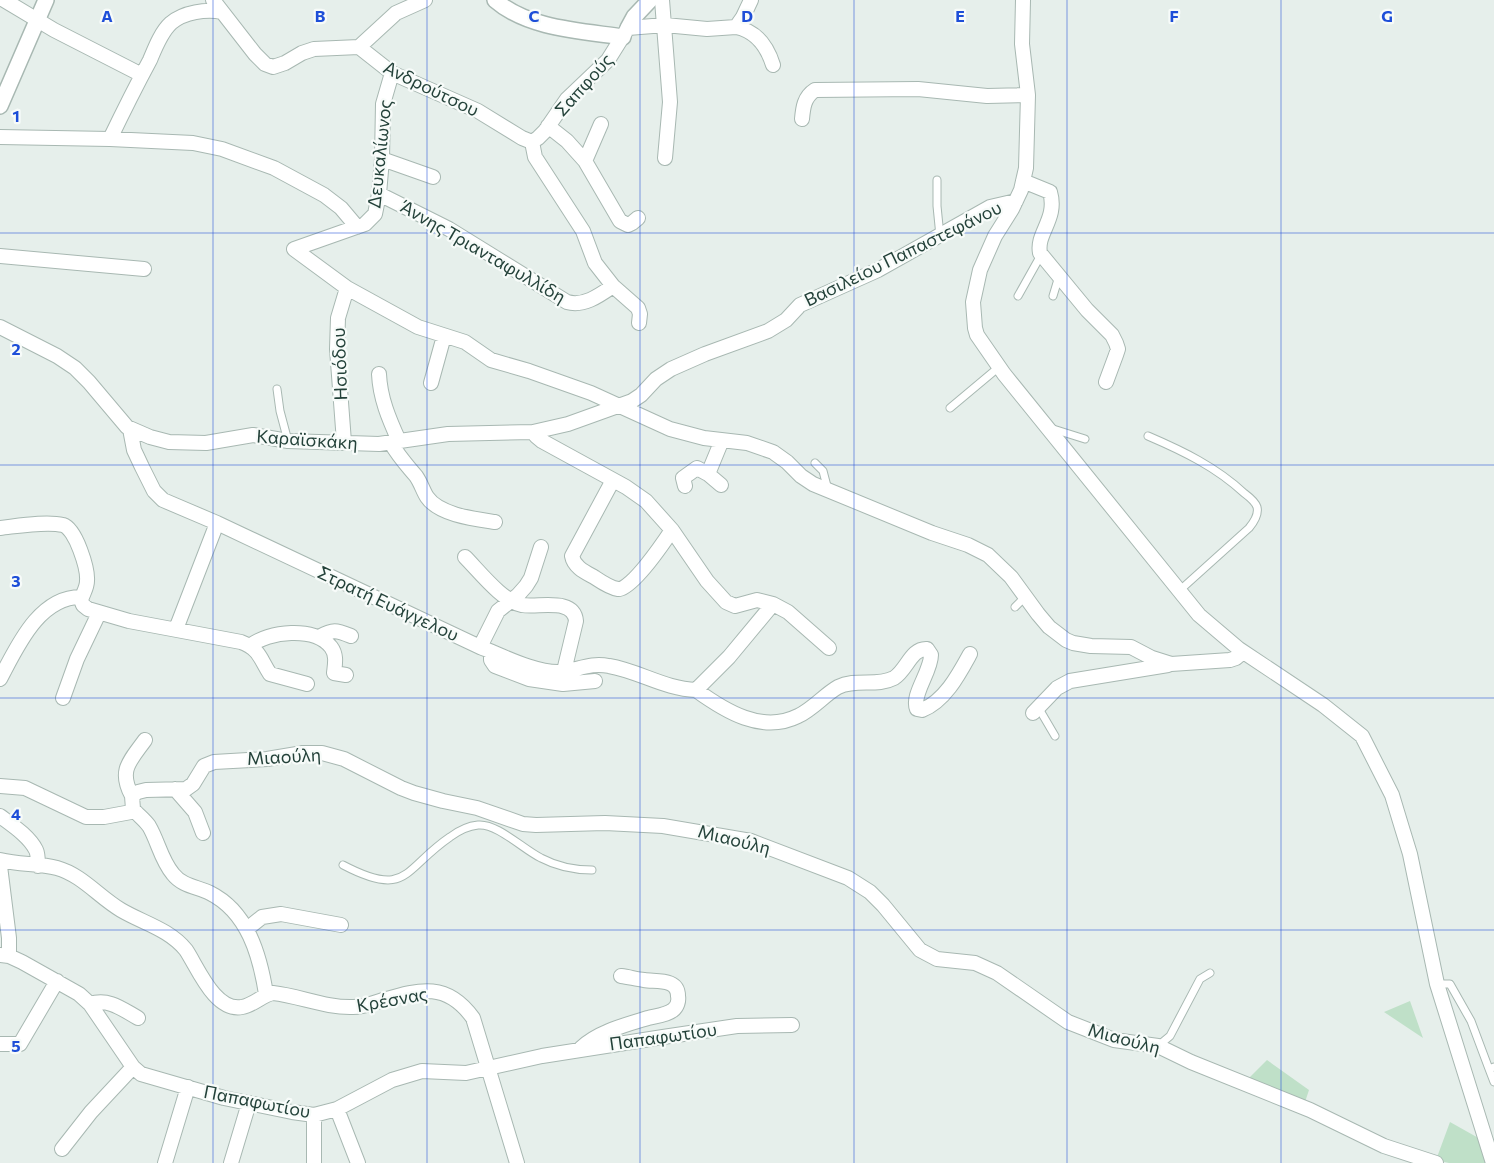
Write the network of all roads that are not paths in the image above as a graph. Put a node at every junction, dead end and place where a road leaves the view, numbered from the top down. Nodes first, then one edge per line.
1 (4, 0) edge
2 (46, 0) edge
3 (213, 0) edge
4 (425, 0) edge
5 (495, 0) edge
6 (650, 0) edge
7 (662, 0) edge
8 (751, 0) edge
9 (1024, 0) edge
10 (222, 12) junction
11 (36, 19) junction
12 (665, 25) junction
13 (736, 27) junction
14 (626, 33) junction
15 (359, 47) junction
16 (773, 65) dead end
17 (392, 73) junction
18 (142, 75) junction
19 (1028, 95) junction
20 (0, 106) edge
21 (802, 120) dead end
22 (601, 124) dead end
23 (548, 126) junction
24 (0, 137) edge
25 (110, 139) junction
26 (532, 142) junction
27 (665, 158) dead end
28 (382, 159) junction
29 (585, 161) junction
30 (433, 177) dead end
31 (937, 180) dead end
32 (1023, 181) junction
33 (380, 194) junction
34 (1016, 200) junction
35 (638, 218) dead end
36 (357, 227) junction
37 (940, 236) junction
38 (1042, 255) junction
39 (0, 256) edge
40 (144, 268) dead end
41 (1059, 275) junction
42 (613, 286) junction
43 (347, 288) junction
44 (1018, 296) dead end
45 (1053, 296) dead end
46 (638, 323) dead end
47 (0, 327) edge
48 (444, 336) junction
49 (999, 367) junction
50 (378, 374) dead end
51 (1106, 382) dead end
52 (430, 383) dead end
53 (277, 389) dead end
54 (620, 406) junction
55 (950, 408) dead end
56 (1047, 428) junction
57 (130, 429) junction
58 (533, 432) junction
59 (1148, 436) dead end
60 (1085, 439) dead end
61 (722, 440) junction
62 (288, 441) junction
63 (344, 442) junction
64 (395, 442) junction
65 (815, 463) dead end
66 (708, 474) junction
67 (612, 480) junction
68 (721, 484) dead end
69 (685, 486) dead end
70 (828, 491) junction
71 (495, 522) dead end
72 (217, 523) junction
73 (0, 528) edge
74 (672, 530) junction
75 (541, 547) dead end
76 (465, 557) dead end
77 (1179, 592) junction
78 (82, 597) junction
79 (1025, 597) junction
80 (510, 601) junction
81 (773, 604) junction
82 (1015, 607) dead end
83 (99, 613) junction
84 (176, 629) junction
85 (351, 636) dead end
86 (319, 637) junction
87 (250, 646) junction
88 (829, 648) dead end
89 (485, 650) junction
90 (1243, 652) junction
91 (970, 654) dead end
92 (1171, 664) junction
93 (2, 671) edge
94 (564, 671) junction
95 (346, 675) dead end
96 (595, 681) dead end
97 (307, 684) dead end
98 (696, 690) junction
99 (64, 698) dead end
100 (1036, 710) joint
101 (1055, 736) dead end
102 (145, 740) dead end
103 (0, 786) edge
104 (175, 789) junction
105 (132, 803) junction
106 (482, 810) junction
107 (0, 816) edge
108 (480, 825) junction
109 (203, 833) dead end
110 (0, 860) edge
111 (343, 865) dead end
112 (0, 866) edge
113 (38, 866) junction
114 (592, 870) dead end
115 (341, 926) dead end
116 (246, 929) junction
117 (4, 956) edge
118 (1210, 973) dead end
119 (621, 976) dead end
120 (57, 981) junction
121 (1437, 984) junction
122 (266, 994) junction
123 (90, 1004) junction
124 (138, 1018) dead end
125 (792, 1025) dead end
126 (0, 1044) edge
127 (1158, 1046) junction
128 (578, 1050) junction
129 (133, 1067) junction
130 (1492, 1068) edge
131 (488, 1069) junction
132 (1494, 1082) edge
133 (188, 1087) junction
134 (249, 1103) junction
135 (337, 1109) junction
136 (314, 1115) junction
137 (62, 1149) dead end
138 (165, 1163) edge
139 (232, 1163) edge
140 (314, 1163) edge
141 (358, 1163) edge
142 (517, 1163) edge
143 (1436, 1163) edge
144 (1494, 1163) edge

1 - 11 street
2 - 11 street
3 - 10 street
4 - 15 street
5 - 14 street
6 - 14 street, Σαπφούς
7 - 12 street
8 - 13 street
9 - 19 street
10 - 15 street
10 - 18 street
11 - 18 street
11 - 20 street
12 - 13 street
12 - 14 street
12 - 27 street
13 - 16 street
14 - 23 street, Σαπφούς
15 - 17 street, Ανδρούτσου
17 - 26 street, Ανδρούτσου
17 - 28 street, Δευκαλίωνος
18 - 25 street
19 - 21 street
19 - 32 street
22 - 29 street
23 - 26 street
23 - 29 street, Σαπφούς
24 - 25 street
25 - 36 street
26 - 42 street
28 - 30 street
28 - 33 street, Δευκαλίωνος
29 - 35 street, Σαπφούς
31 - 37 lane
32 - 34 street
32 - 38 street
33 - 36 street, Δευκαλίωνος
33 - 42 street, Άννης Τριανταφυλλίδη
34 - 37 street, Βασιλείου Παπαστεφάνου
34 - 49 street
36 - 43 street
37 - 54 street, Βασιλείου Παπαστεφάνου
38 - 41 street
38 - 44 lane
39 - 40 street
41 - 45 lane
41 - 51 street
42 - 46 street
43 - 48 street
43 - 63 street, Ησιόδου
47 - 57 street, Καραϊσκάκη
48 - 52 street
48 - 54 street
49 - 55 lane
49 - 56 street
50 - 64 street
53 - 62 lane
54 - 58 street, Καραϊσκάκη
54 - 61 street
56 - 60 lane
56 - 77 street
57 - 62 street, Καραϊσκάκη
57 - 72 street, Στρατή Ευάγγελου
58 - 64 street, Καραϊσκάκη
58 - 67 street
59 - 77 lane
61 - 66 street
61 - 70 street
62 - 63 street, Καραϊσκάκη
63 - 64 street, Καραϊσκάκη
64 - 71 street
65 - 70 lane
66 - 68 street
66 - 69 street
67 - 74 street
67 - 74 street
70 - 79 street
72 - 84 street
72 - 89 street, Στρατή Ευάγγελου
73 - 78 street
74 - 81 street
75 - 80 street
76 - 80 street
77 - 90 street
78 - 83 street
78 - 93 street
79 - 82 lane
79 - 92 street
80 - 89 street
80 - 94 street
81 - 88 street
81 - 98 street
83 - 84 street
83 - 99 street
84 - 87 street
85 - 86 street
86 - 87 street
86 - 95 street
87 - 97 street
89 - 94 street, Στρατή Ευάγγελου
89 - 96 street
90 - 92 street
90 - 121 street
91 - 98 street
92 - 100 street
94 - 98 street, Στρατή Ευάγγελου
100 - 101 lane
102 - 105 street
103 - 105 street, Μιαούλη
104 - 105 street, Μιαούλη
104 - 106 street, Μιαούλη
104 - 109 street
105 - 116 street
106 - 108 lane
106 - 127 street, Μιαούλη
107 - 113 street
108 - 111 lane
108 - 114 lane
110 - 113 street
112 - 117 street
113 - 122 street
115 - 116 street
116 - 122 street
117 - 120 street, Παπαφωτίου
118 - 127 lane
119 - 128 street
120 - 123 street, Παπαφωτίου
120 - 126 street
121 - 130 lane
121 - 144 street
122 - 131 street, Κρέσνας
123 - 124 street
123 - 129 street, Παπαφωτίου
125 - 128 street, Παπαφωτίου
127 - 143 street, Μιαούλη
128 - 131 street, Παπαφωτίου
129 - 133 street, Παπαφωτίου
129 - 137 street
130 - 132 lane
131 - 135 street, Παπαφωτίου
131 - 142 street, Κρέσνας
133 - 134 street, Παπαφωτίου
133 - 138 street
134 - 136 street, Παπαφωτίου
134 - 139 street
135 - 136 street, Παπαφωτίου
135 - 141 street
136 - 140 street

